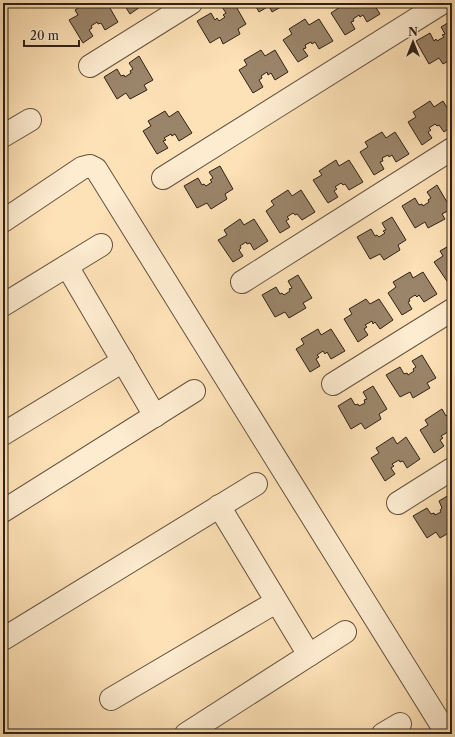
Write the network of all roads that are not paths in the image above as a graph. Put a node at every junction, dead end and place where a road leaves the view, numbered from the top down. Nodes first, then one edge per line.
1 (191, 3) edge
2 (442, 3) edge
3 (90, 66) dead end
4 (30, 120) dead end
5 (3, 136) edge
6 (452, 150) edge
7 (163, 178) dead end
8 (3, 221) edge
9 (101, 245) dead end
10 (67, 266) junction
11 (242, 282) dead end
12 (3, 305) edge
13 (452, 310) edge
14 (123, 361) junction
15 (333, 384) dead end
16 (194, 391) dead end
17 (155, 416) junction
18 (3, 434) edge
19 (452, 470) edge
20 (256, 484) dead end
21 (398, 503) dead end
22 (219, 506) junction
23 (3, 511) edge
24 (276, 602) junction
25 (345, 632) dead end
26 (3, 639) edge
27 (309, 655) junction
28 (111, 699) dead end
29 (186, 734) edge
30 (447, 734) edge

1 - 3 street
2 - 7 street
4 - 5 street
6 - 11 street
8 - 30 street
9 - 10 street
10 - 12 street
10 - 14 street
13 - 15 street
14 - 17 street
14 - 18 street
16 - 17 street
17 - 23 street
19 - 21 street
20 - 22 street
22 - 24 street
22 - 26 street
24 - 27 street
24 - 28 street
25 - 27 street
27 - 29 street

